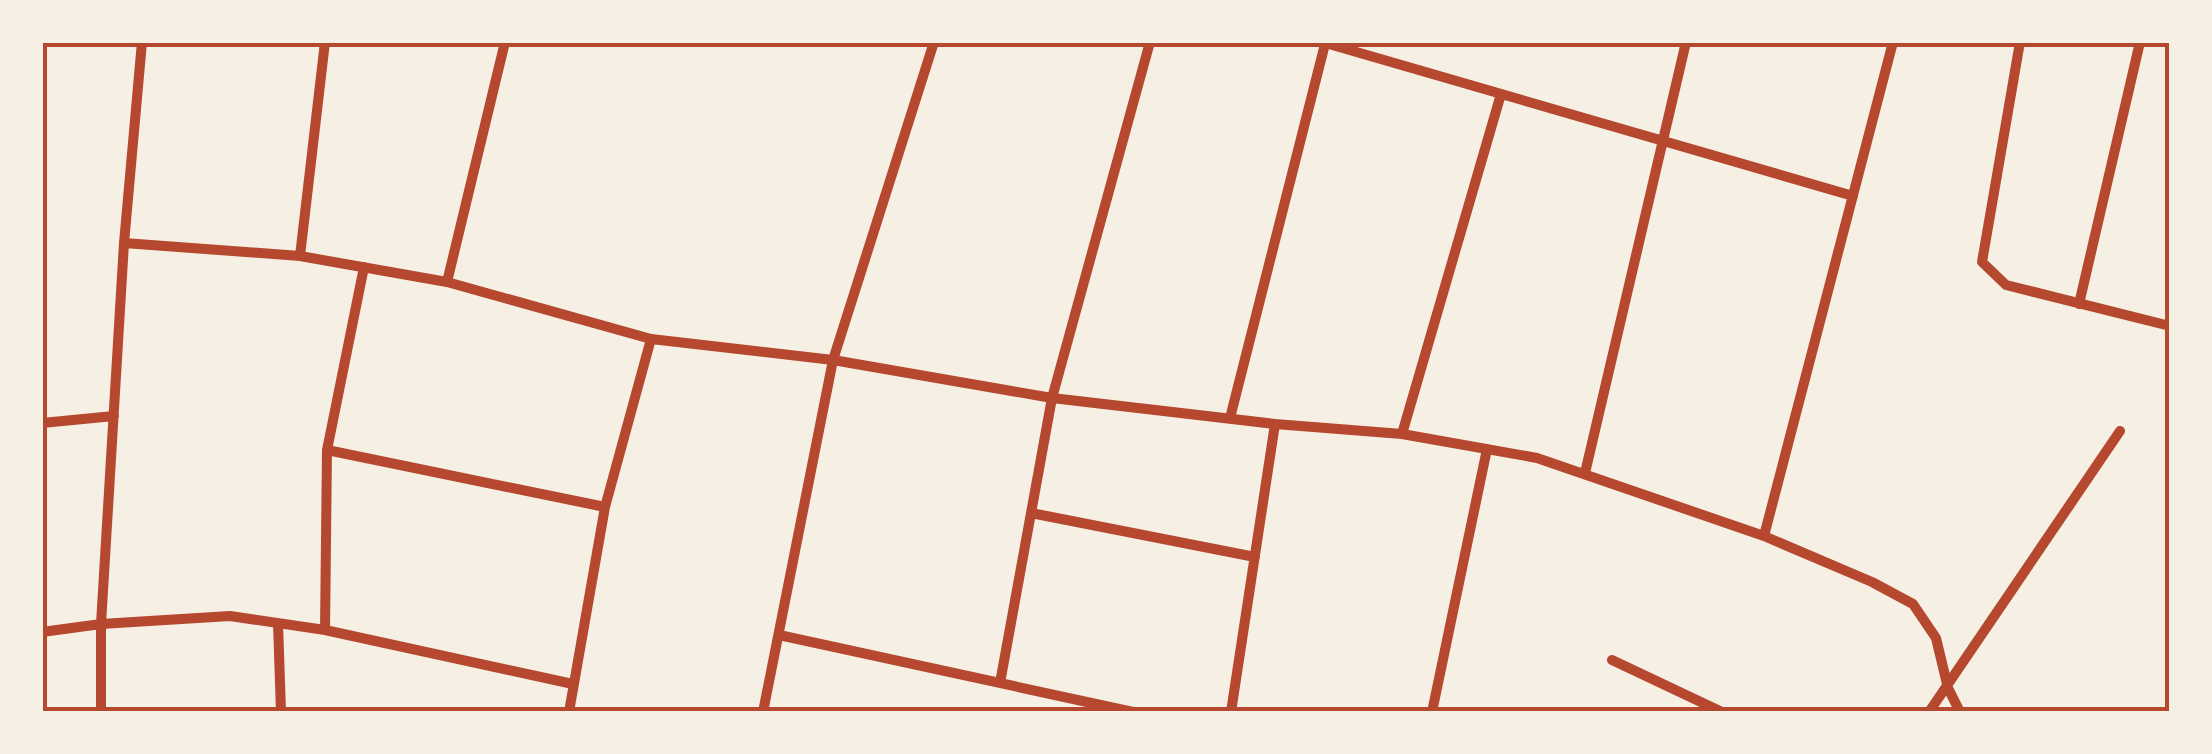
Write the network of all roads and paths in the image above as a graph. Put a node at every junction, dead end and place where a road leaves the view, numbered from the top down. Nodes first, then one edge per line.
1 (142, 42) edge
2 (326, 42) edge
3 (505, 42) edge
4 (934, 42) edge
5 (1150, 42) edge
6 (1686, 42) edge
7 (1893, 42) edge
8 (2020, 42) edge
9 (2140, 42) edge
10 (1324, 43) edge
11 (1501, 94) junction
12 (1665, 142) junction
13 (1853, 196) junction
14 (124, 243) junction
15 (300, 256) junction
16 (364, 267) junction
17 (447, 282) junction
18 (2079, 304) junction
19 (2170, 326) edge
20 (651, 339) junction
21 (833, 360) junction
22 (1052, 398) junction
23 (114, 416) junction
24 (1230, 418) junction
25 (42, 423) edge
26 (1274, 424) junction
27 (2120, 431) dead end
28 (1402, 434) junction
29 (1487, 449) junction
30 (327, 450) junction
31 (1584, 473) junction
32 (605, 507) junction
33 (1031, 514) junction
34 (1764, 536) junction
35 (1254, 557) junction
36 (278, 623) junction
37 (102, 624) junction
38 (325, 630) junction
39 (42, 632) edge
40 (778, 635) junction
41 (1612, 660) dead end
42 (1000, 682) junction
43 (573, 684) junction
44 (1948, 688) junction
45 (101, 712) edge
46 (281, 712) edge
47 (568, 712) edge
48 (764, 712) edge
49 (1133, 712) edge
50 (1231, 712) edge
51 (1432, 712) edge
52 (1722, 712) edge
53 (1929, 712) edge
54 (1960, 712) edge

1 - 14 street
2 - 15 street
3 - 17 street
4 - 21 street
5 - 22 street
6 - 12 street
7 - 13 street
8 - 18 street
9 - 18 street
10 - 11 street
10 - 24 street
11 - 12 street
11 - 28 street
12 - 13 street
12 - 31 street
13 - 34 street
14 - 15 street
14 - 23 street
15 - 16 street
16 - 17 street
16 - 30 street
17 - 20 street
18 - 19 street
20 - 21 street
20 - 32 street
21 - 22 street
21 - 40 street
22 - 24 street
22 - 33 street
23 - 25 street
23 - 37 street
24 - 26 street
26 - 28 street
26 - 35 street
27 - 44 street
28 - 29 street
29 - 31 street
29 - 51 street
30 - 32 street
30 - 38 street
31 - 34 street
32 - 43 street
33 - 35 street
33 - 42 street
34 - 44 street
35 - 50 street
36 - 37 street
36 - 38 street
36 - 46 street
37 - 39 street
37 - 45 street
38 - 43 street
40 - 42 street
40 - 48 street
41 - 52 street
42 - 49 street
43 - 47 street
44 - 53 street
44 - 54 street

